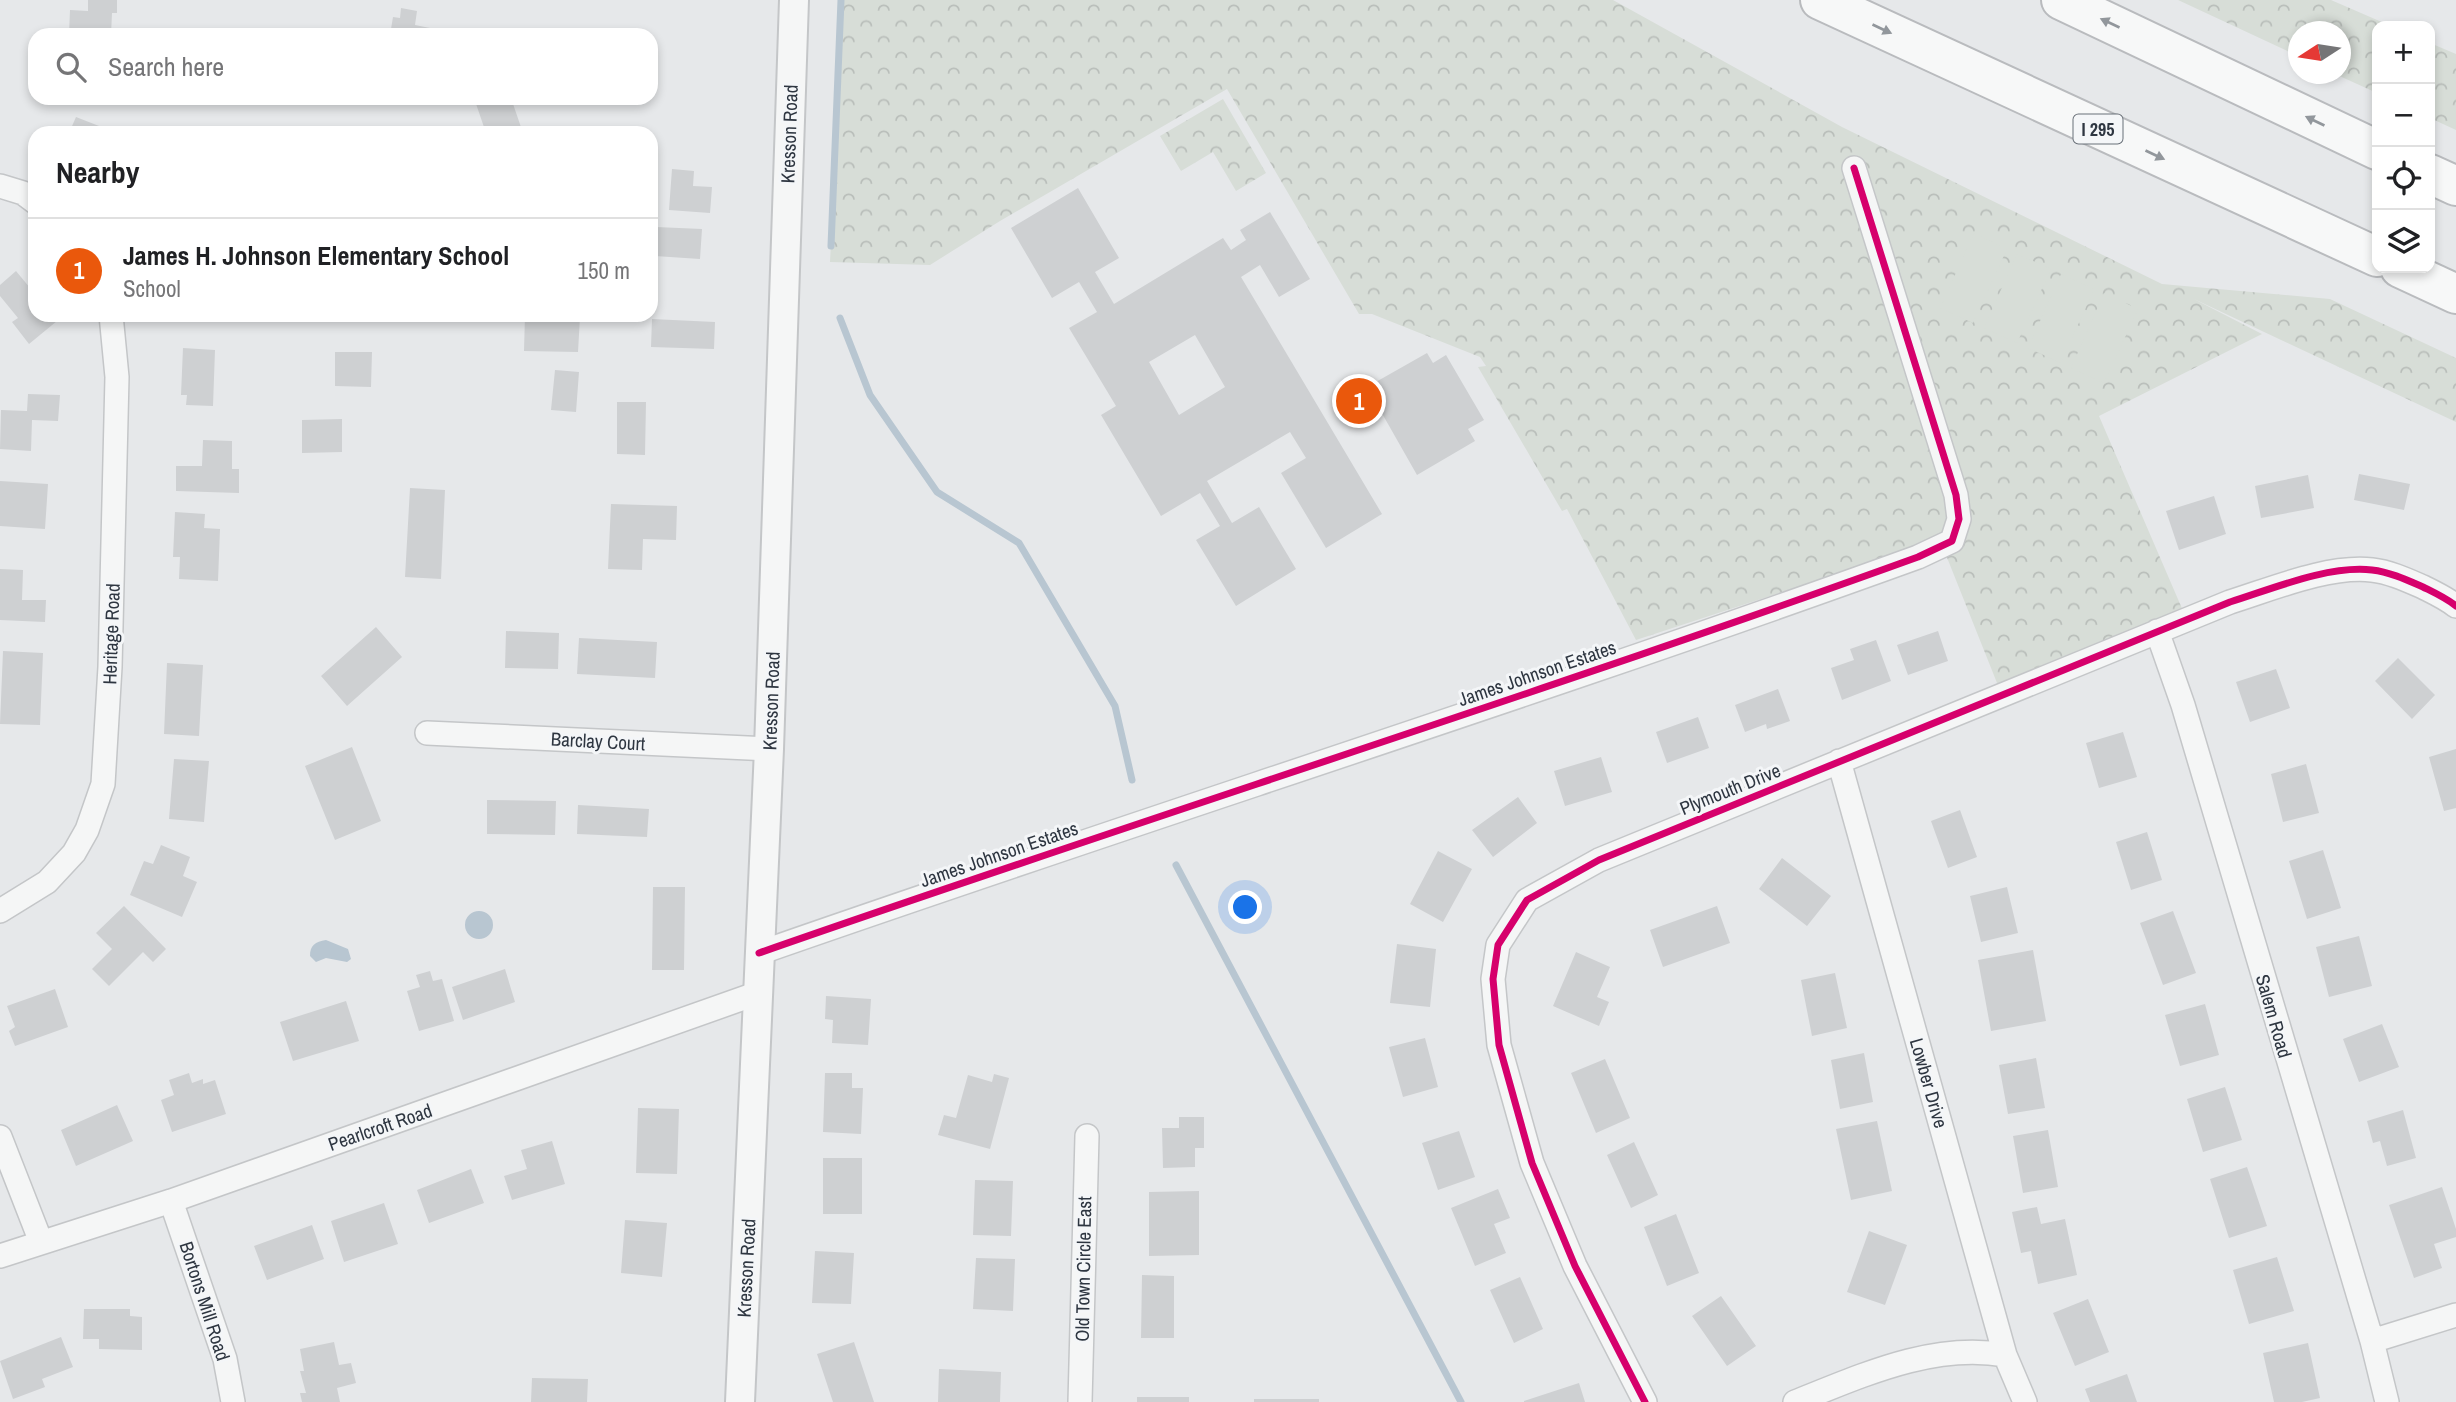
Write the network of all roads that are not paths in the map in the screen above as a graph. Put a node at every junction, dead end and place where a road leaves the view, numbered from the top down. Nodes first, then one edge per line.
1 (794, 0) edge
2 (1820, 0) edge
3 (2061, 0) edge
4 (2372, 148) edge
5 (1854, 168) dead end
6 (2435, 176) edge
7 (0, 186) edge
8 (2456, 186) edge
9 (28, 197) edge
10 (2372, 255) edge
11 (2411, 273) edge
12 (2456, 294) edge
13 (112, 322) edge
14 (2456, 606) edge
15 (2157, 631) junction
16 (427, 733) dead end
17 (769, 749) junction
18 (1839, 761) junction
19 (0, 911) edge
20 (760, 953) junction
21 (758, 993) junction
22 (1087, 1136) dead end
23 (0, 1137) edge
24 (171, 1201) junction
25 (41, 1242) junction
26 (0, 1256) edge
27 (2456, 1315) edge
28 (2372, 1341) junction
29 (2005, 1355) junction
30 (233, 1402) edge
31 (740, 1402) edge
32 (1080, 1402) edge
33 (1645, 1402) edge
34 (1795, 1402) edge
35 (2025, 1402) edge
36 (2387, 1402) edge

1 - 17 street, Kresson Road
2 -> 10 highway, I 295
4 -> 3 highway
5 - 20 street, James Johnson Estates
6 - 8 highway
7 - 9 street
11 - 12 highway
13 - 19 street, Heritage Road
14 - 15 street, Plymouth Drive
15 - 18 street, Plymouth Drive
15 - 28 street, Salem Road
16 - 17 street, Barclay Court
17 - 20 street, Kresson Road
18 - 29 street, Lowber Drive
18 - 33 street, Plymouth Drive
20 - 21 street, Kresson Road
21 - 24 street, Pearlcroft Road
21 - 31 street, Kresson Road
22 - 32 street, Old Town Circle East
23 - 25 street
24 - 25 street, Pearlcroft Road
24 - 30 street, Bortons Mill Road
25 - 26 street, Pearlcroft Road
27 - 28 street
28 - 36 street, Salem Road
29 - 34 street
29 - 35 street, Lowber Drive

